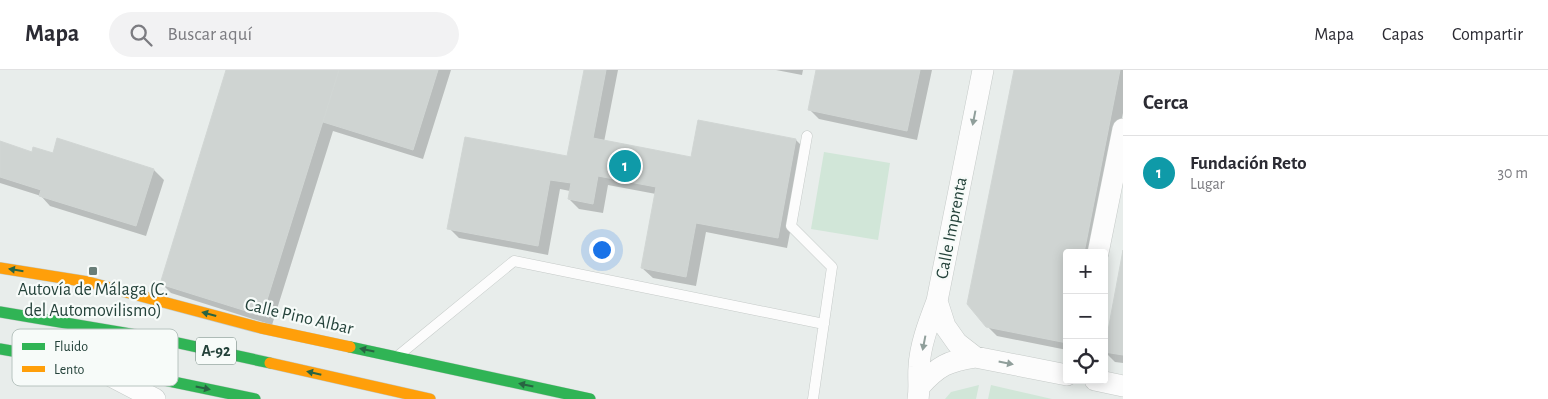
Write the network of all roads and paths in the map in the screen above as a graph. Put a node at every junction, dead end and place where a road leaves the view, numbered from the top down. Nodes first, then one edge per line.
1 (983, 70) edge
2 (1123, 129) edge
3 (807, 136) dead end
4 (1099, 249) edge
5 (0, 268) edge
6 (937, 302) junction
7 (0, 312) edge
8 (824, 324) junction
9 (101, 329) edge
10 (178, 343) edge
11 (975, 356) junction
12 (396, 357) junction
13 (1063, 374) edge
14 (178, 383) edge
15 (1108, 383) edge
16 (130, 386) edge
17 (1123, 386) edge
18 (919, 392) edge
19 (155, 399) edge
20 (255, 399) edge
21 (430, 399) edge
22 (590, 399) edge
23 (813, 399) edge

1 -> 6 street, Calle Imprenta
2 - 4 street
3 - 8 lane
12 -> 5 main road, Calle Pino Albar
6 - 11 street
6 -> 18 street, Calle Imprenta
9 -> 7 main road, A-92
8 - 12 lane
8 - 23 lane
21 -> 10 main road, A-92
11 -> 13 street
11 - 18 street, Calle Imprenta
22 -> 12 main road, Calle Pino Albar
14 -> 20 main road, A-92
15 - 17 street
16 - 19 street

